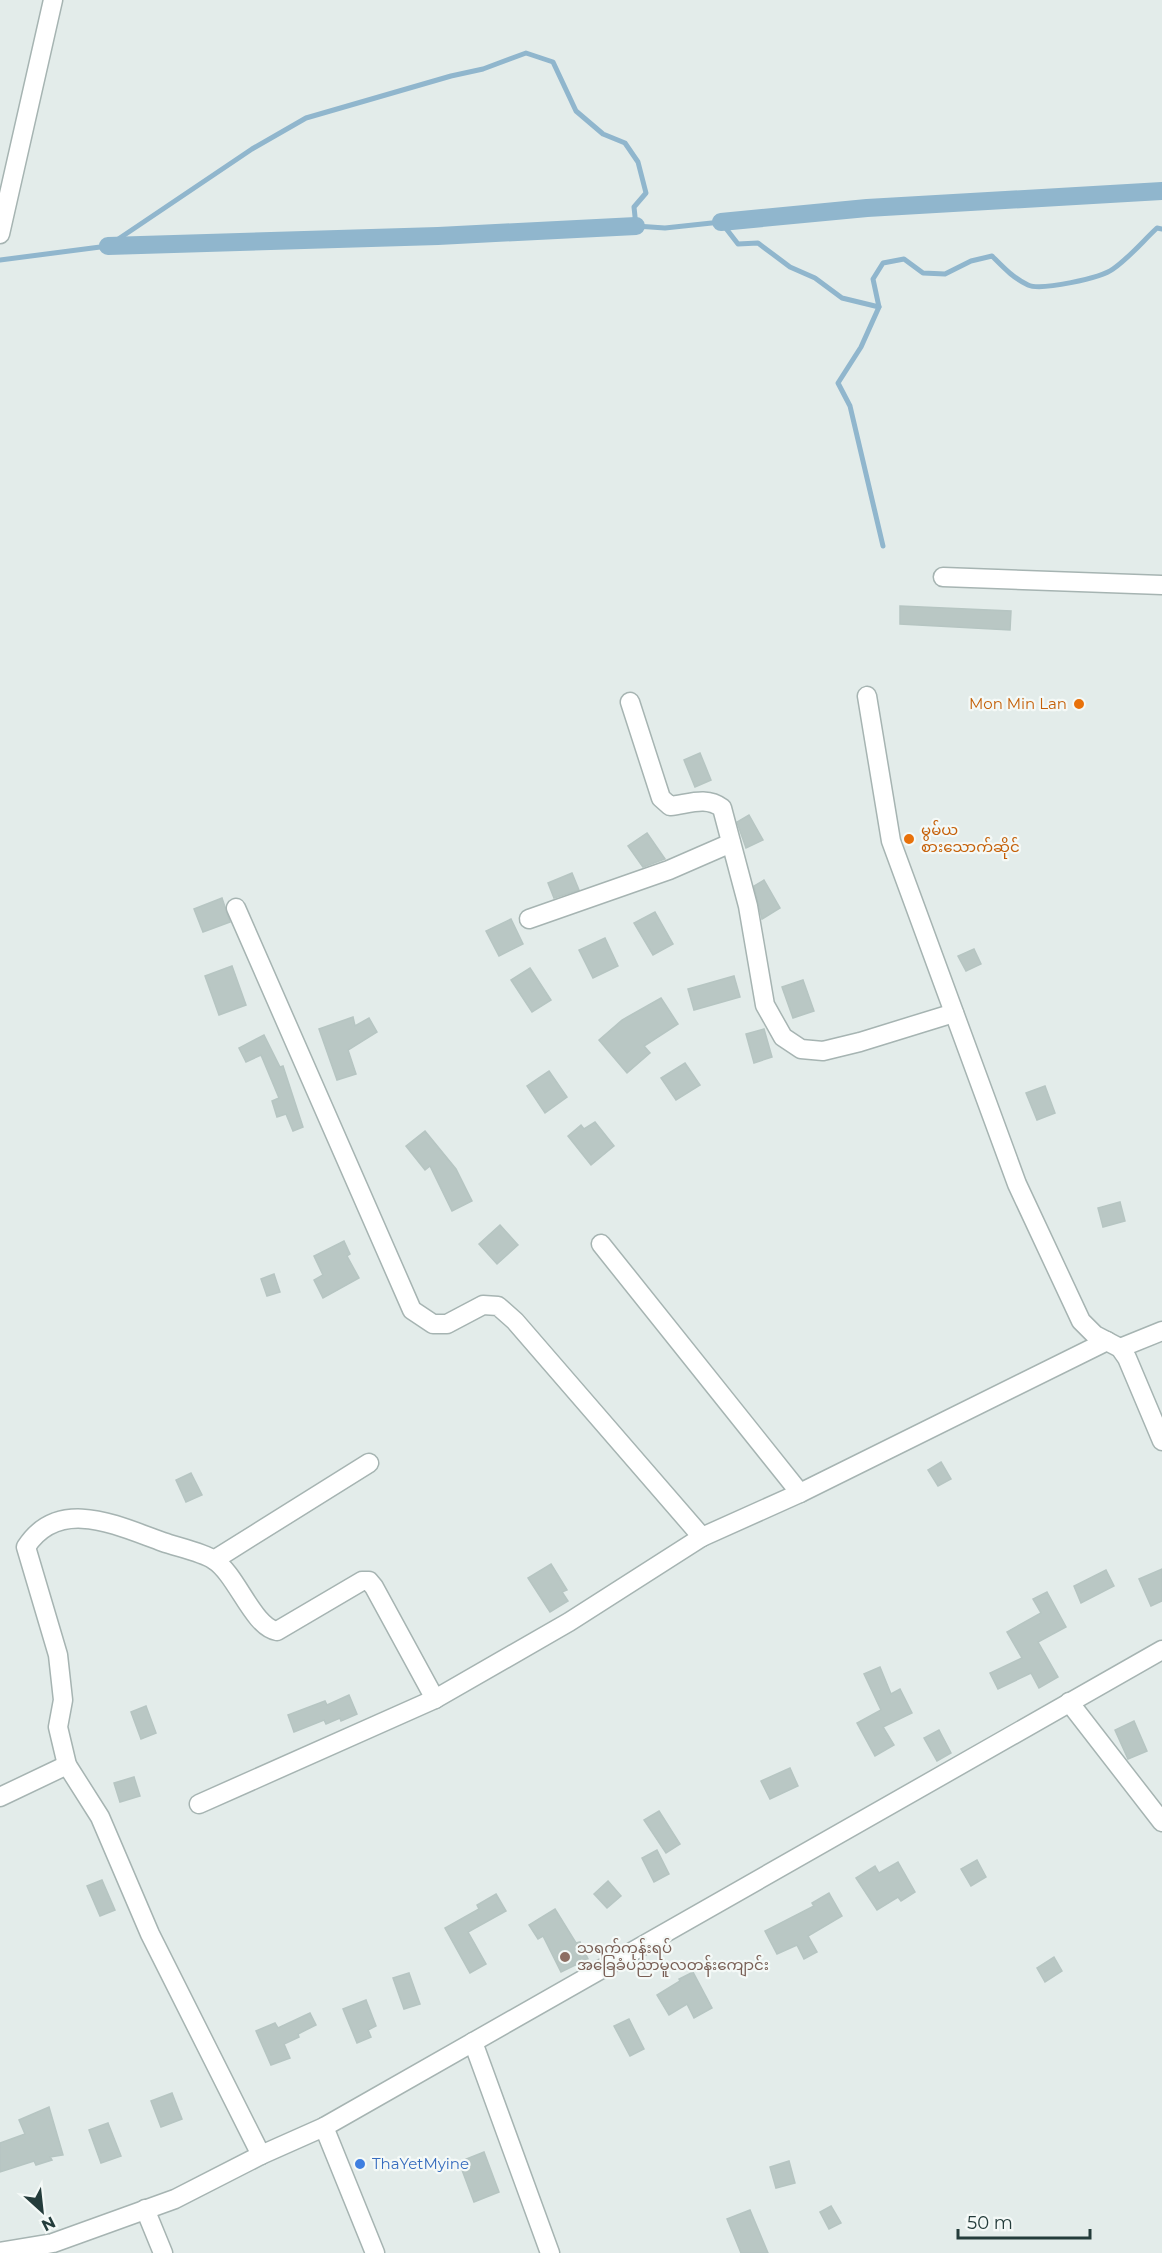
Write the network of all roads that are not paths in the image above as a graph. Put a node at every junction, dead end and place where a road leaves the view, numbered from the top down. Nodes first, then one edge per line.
1 (54, 0) edge
2 (0, 234) edge
3 (943, 577) dead end
4 (1162, 585) edge
5 (867, 696) dead end
6 (630, 702) dead end
7 (731, 843) junction
8 (236, 908) dead end
9 (529, 919) dead end
10 (954, 1013) junction
11 (601, 1244) dead end
12 (1162, 1331) edge
13 (1113, 1344) junction
14 (1162, 1441) edge
15 (369, 1463) dead end
16 (800, 1492) junction
17 (702, 1537) junction
18 (214, 1560) junction
19 (1162, 1650) edge
20 (435, 1699) junction
21 (1069, 1702) junction
22 (68, 1765) junction
23 (0, 1797) edge
24 (199, 1804) dead end
25 (1162, 1822) edge
26 (473, 2042) junction
27 (324, 2127) junction
28 (261, 2155) junction
29 (146, 2210) junction
30 (67, 2246) edge
31 (0, 2252) edge
32 (164, 2253) edge
33 (375, 2253) edge
34 (550, 2253) edge

1 - 2 street
3 - 4 street
5 - 10 street
6 - 7 street
7 - 9 street
7 - 10 street
8 - 17 street
10 - 13 street
11 - 16 street
12 - 13 street
13 - 14 street
13 - 16 street
15 - 18 street
16 - 17 street
17 - 20 street
18 - 20 street
18 - 22 street
19 - 21 street
20 - 24 street
21 - 25 street
21 - 26 street
22 - 23 street
22 - 28 street
26 - 27 street
26 - 34 street
27 - 28 street
27 - 33 street
28 - 29 street
29 - 30 street
29 - 32 street
30 - 31 street

